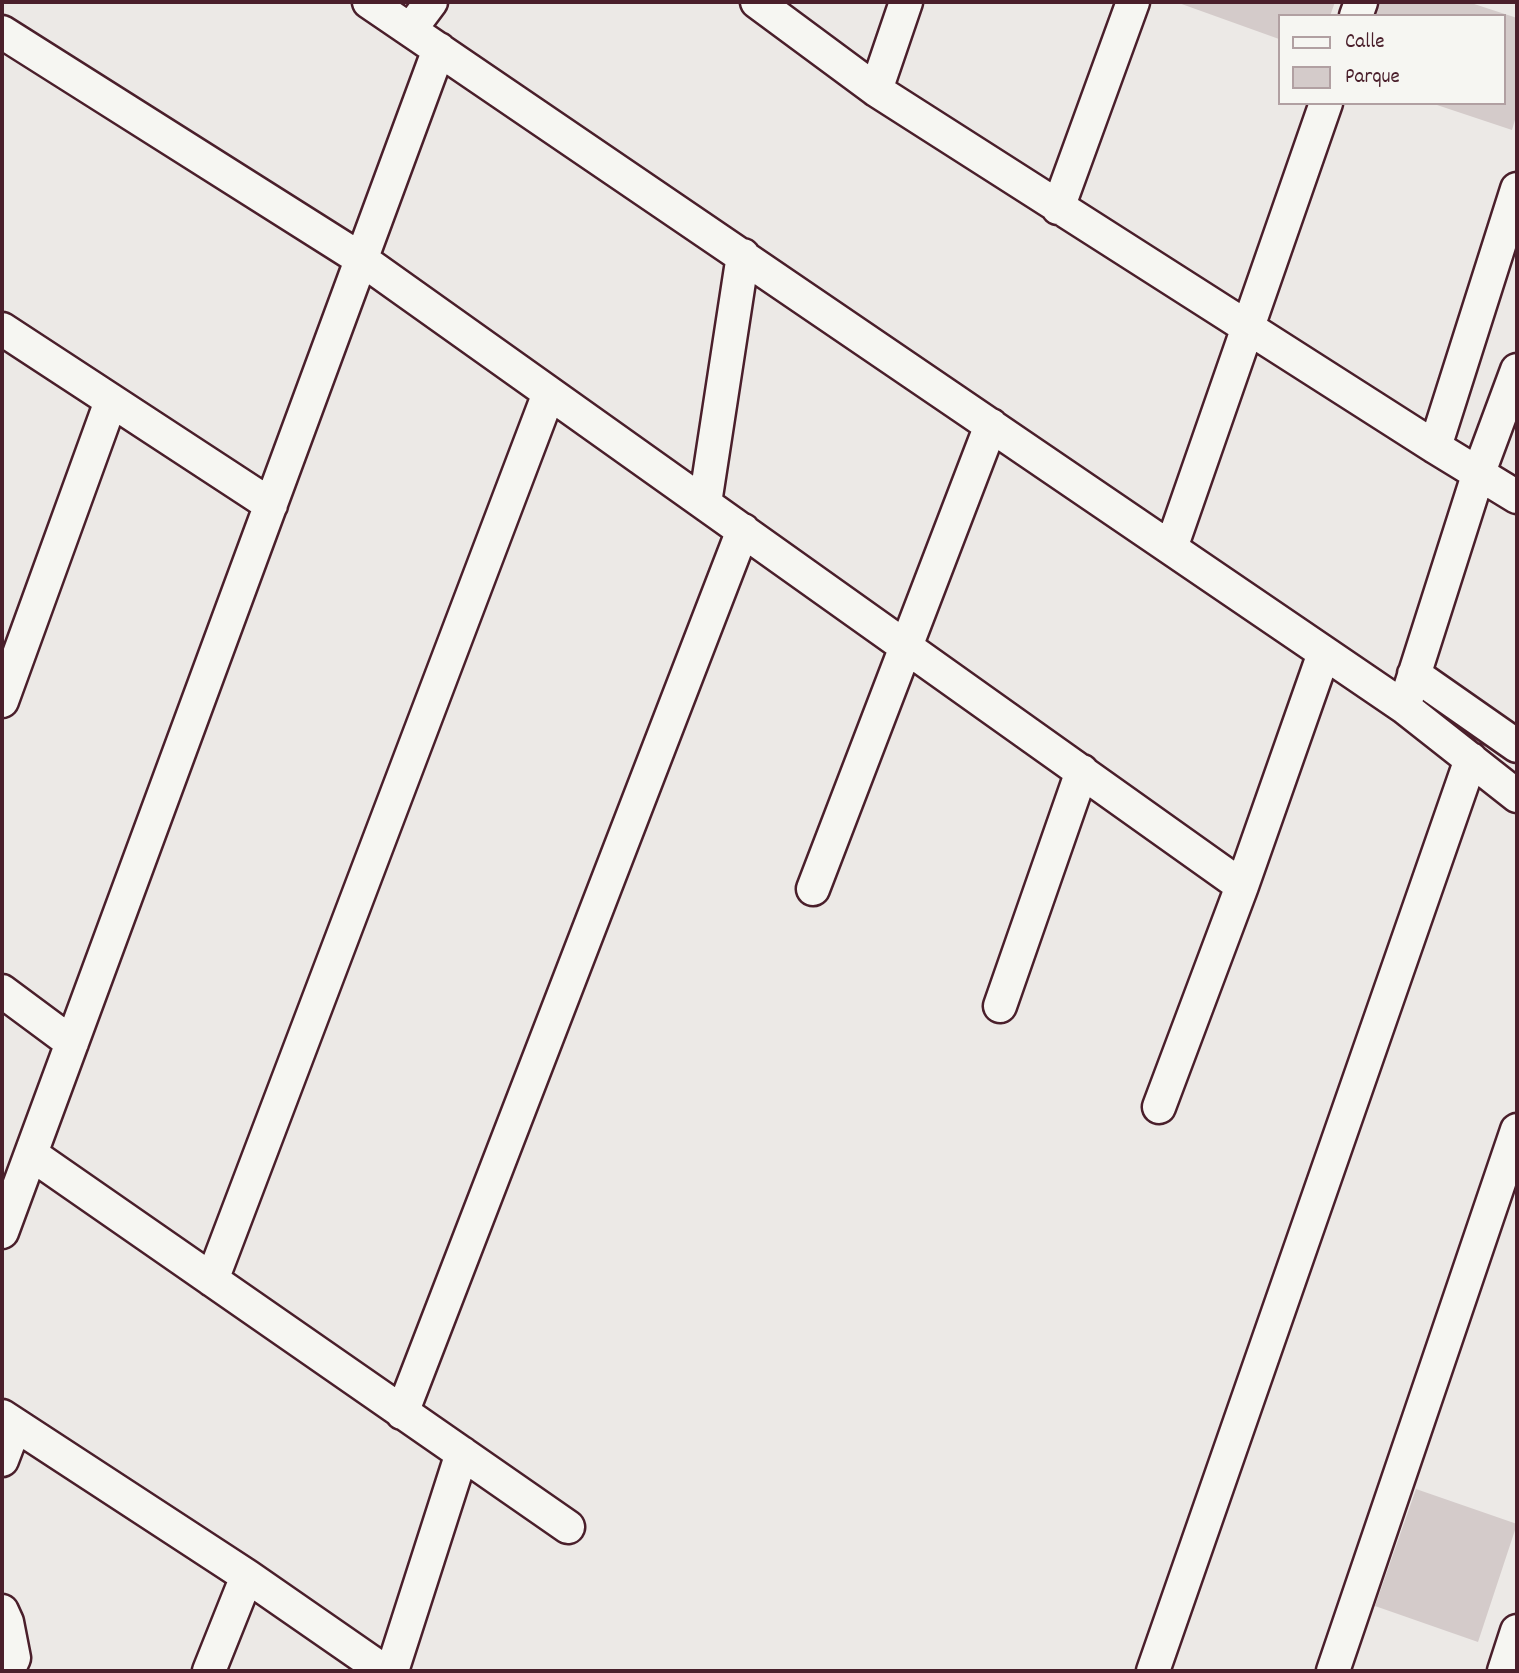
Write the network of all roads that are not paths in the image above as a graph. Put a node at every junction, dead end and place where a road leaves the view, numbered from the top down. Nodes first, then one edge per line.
1 (369, 2) edge
2 (431, 2) edge
3 (757, 2) edge
4 (906, 2) edge
5 (1133, 2) edge
6 (410, 30) junction
7 (2, 32) edge
8 (439, 49) junction
9 (876, 90) junction
10 (1325, 105) edge
11 (1517, 190) edge
12 (1058, 208) junction
13 (743, 255) junction
14 (361, 259) junction
15 (1248, 329) junction
16 (2, 330) edge
17 (1517, 370) edge
18 (549, 393) junction
19 (111, 401) junction
20 (991, 425) junction
21 (1435, 447) junction
22 (1478, 475) junction
23 (1517, 497) edge
24 (705, 503) junction
25 (271, 505) junction
26 (743, 530) junction
27 (1171, 548) junction
28 (906, 646) junction
29 (1324, 653) junction
30 (1414, 674) junction
31 (2, 701) edge
32 (1404, 707) junction
33 (1517, 746) edge
34 (1471, 759) junction
35 (1082, 771) junction
36 (1517, 796) edge
37 (1242, 886) junction
38 (813, 889) dead end
39 (2, 991) edge
40 (1000, 1006) dead end
41 (72, 1043) junction
42 (1158, 1107) dead end
43 (1517, 1130) edge
44 (31, 1154) junction
45 (1505, 1205) edge
46 (2, 1232) edge
47 (212, 1280) junction
48 (402, 1413) junction
49 (8, 1421) edge
50 (462, 1453) junction
51 (2, 1460) edge
52 (568, 1527) dead end
53 (247, 1576) junction
54 (2, 1611) edge
55 (1517, 1631) edge
56 (8, 1671) edge
57 (209, 1671) edge
58 (384, 1671) edge
59 (392, 1671) edge
60 (1153, 1671) edge
61 (1333, 1671) edge
62 (1504, 1671) edge

1 - 6 street
2 - 6 street
3 - 9 street
4 - 9 street
5 - 12 street
6 - 8 street
7 - 14 street
8 - 13 street
8 - 14 street
9 - 12 street
10 - 15 street
11 - 21 street
12 - 15 street
13 - 20 street
13 - 24 street
14 - 18 street
14 - 25 street
15 - 21 street
15 - 27 street
16 - 19 street
17 - 22 street
18 - 24 street
18 - 47 street
19 - 25 street
19 - 31 street
20 - 27 street
20 - 28 street
21 - 22 street
22 - 23 street
22 - 30 street
24 - 26 street
25 - 41 street
26 - 28 street
26 - 48 street
27 - 29 street
28 - 35 street
28 - 38 street
29 - 32 street
29 - 37 street
30 - 32 street
30 - 33 street
32 - 34 street
34 - 36 street
34 - 60 street
35 - 37 street
35 - 40 street
37 - 42 street
39 - 41 street
41 - 44 street
43 - 45 street
44 - 46 street
44 - 47 street
45 - 61 street
47 - 48 street
48 - 50 street
49 - 51 street
49 - 53 street
50 - 52 street
50 - 59 street
53 - 57 street
53 - 58 street
54 - 56 street
55 - 62 street

